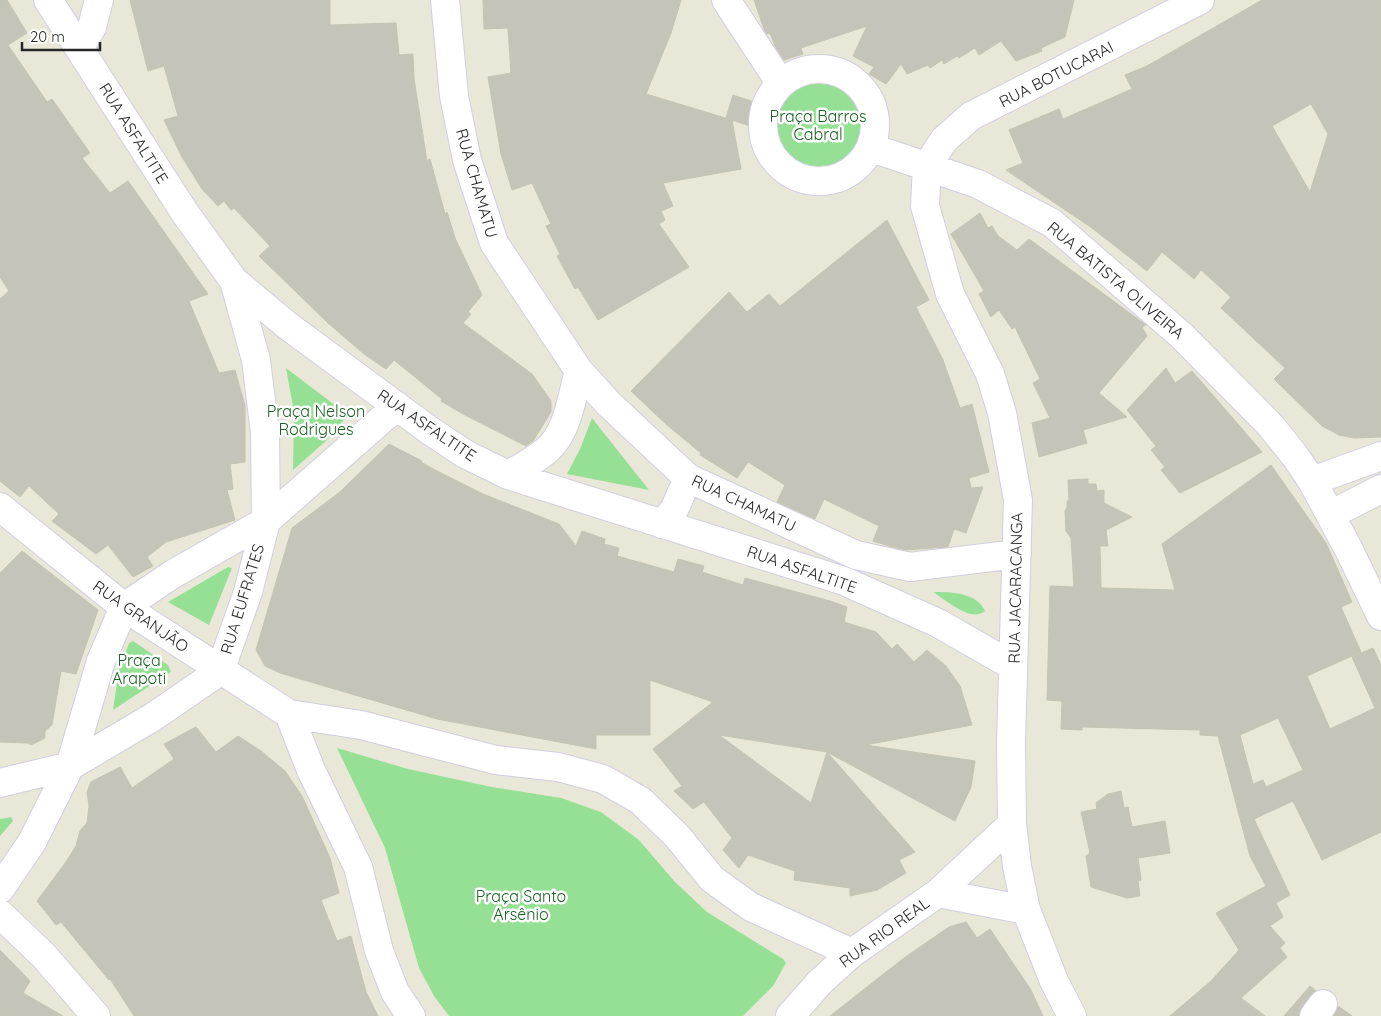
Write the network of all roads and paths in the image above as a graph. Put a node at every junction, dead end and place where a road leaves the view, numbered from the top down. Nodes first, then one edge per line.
1 (48, 0) edge
2 (99, 0) edge
3 (444, 0) edge
4 (726, 0) edge
5 (1200, 0) edge
6 (1170, 7) edge
7 (80, 47) junction
8 (781, 84) junction
9 (872, 148) junction
10 (927, 166) junction
11 (234, 281) junction
12 (579, 371) junction
13 (397, 406) junction
14 (1381, 456) edge
15 (508, 475) junction
16 (688, 478) junction
17 (1312, 481) junction
18 (1381, 489) edge
19 (0, 507) edge
20 (1330, 515) junction
21 (266, 521) junction
22 (662, 524) junction
23 (1017, 554) junction
24 (856, 555) joint
25 (124, 607) junction
26 (1381, 616) edge
27 (1014, 666) junction
28 (220, 671) junction
29 (289, 714) junction
30 (70, 766) junction
31 (0, 784) edge
32 (1012, 824) junction
33 (0, 890) edge
34 (938, 893) junction
35 (1026, 910) junction
36 (0, 914) edge
37 (852, 953) junction
38 (96, 1016) edge
39 (411, 1016) edge
40 (790, 1016) edge
41 (1072, 1016) edge

1 - 7 street, RUA ASFALTITE
2 - 7 street
3 - 12 street, RUA CHAMATU
4 - 8 street
5 - 6 street, RUA BOTUCARAI
6 - 10 street, RUA BOTUCARAI
7 - 11 street, RUA ASFALTITE
8 - 9 street
8 - 9 street
9 - 10 street, RUA BATISTA OLIVEIRA
10 - 17 street, RUA BATISTA OLIVEIRA
10 - 23 street, RUA JACARACANGA
11 - 13 street, RUA ASFALTITE
11 - 21 street, RUA EUFRATES
12 - 15 street
12 - 16 street, RUA CHAMATU
13 - 15 street, RUA ASFALTITE
13 - 21 street
14 - 17 street
15 - 22 street, RUA ASFALTITE
16 - 22 street
16 - 24 street, RUA CHAMATU
17 - 20 street, RUA BATISTA OLIVEIRA
18 - 20 street
19 - 25 street, RUA GRANJÃO
20 - 26 street, RUA BATISTA OLIVEIRA
21 - 25 street
21 - 28 street, RUA EUFRATES
22 - 27 street, RUA ASFALTITE
23 - 24 street, RUA ASFALTITE
23 - 27 street, RUA JACARACANGA
25 - 28 street, RUA GRANJÃO
25 - 30 street
27 - 32 street, RUA JACARACANGA
28 - 29 street, RUA GRANJÃO
28 - 30 street, RUA EUFRATES
29 - 37 street
29 - 39 street
30 - 31 street, RUA EUFRATES
30 - 33 street
32 - 34 street, RUA RIO REAL
32 - 35 street, RUA JACARACANGA
34 - 35 street, RUA RIO REAL
34 - 37 street, RUA RIO REAL
35 - 41 street, RUA JACARACANGA
36 - 38 street
37 - 40 street, RUA RIO REAL

